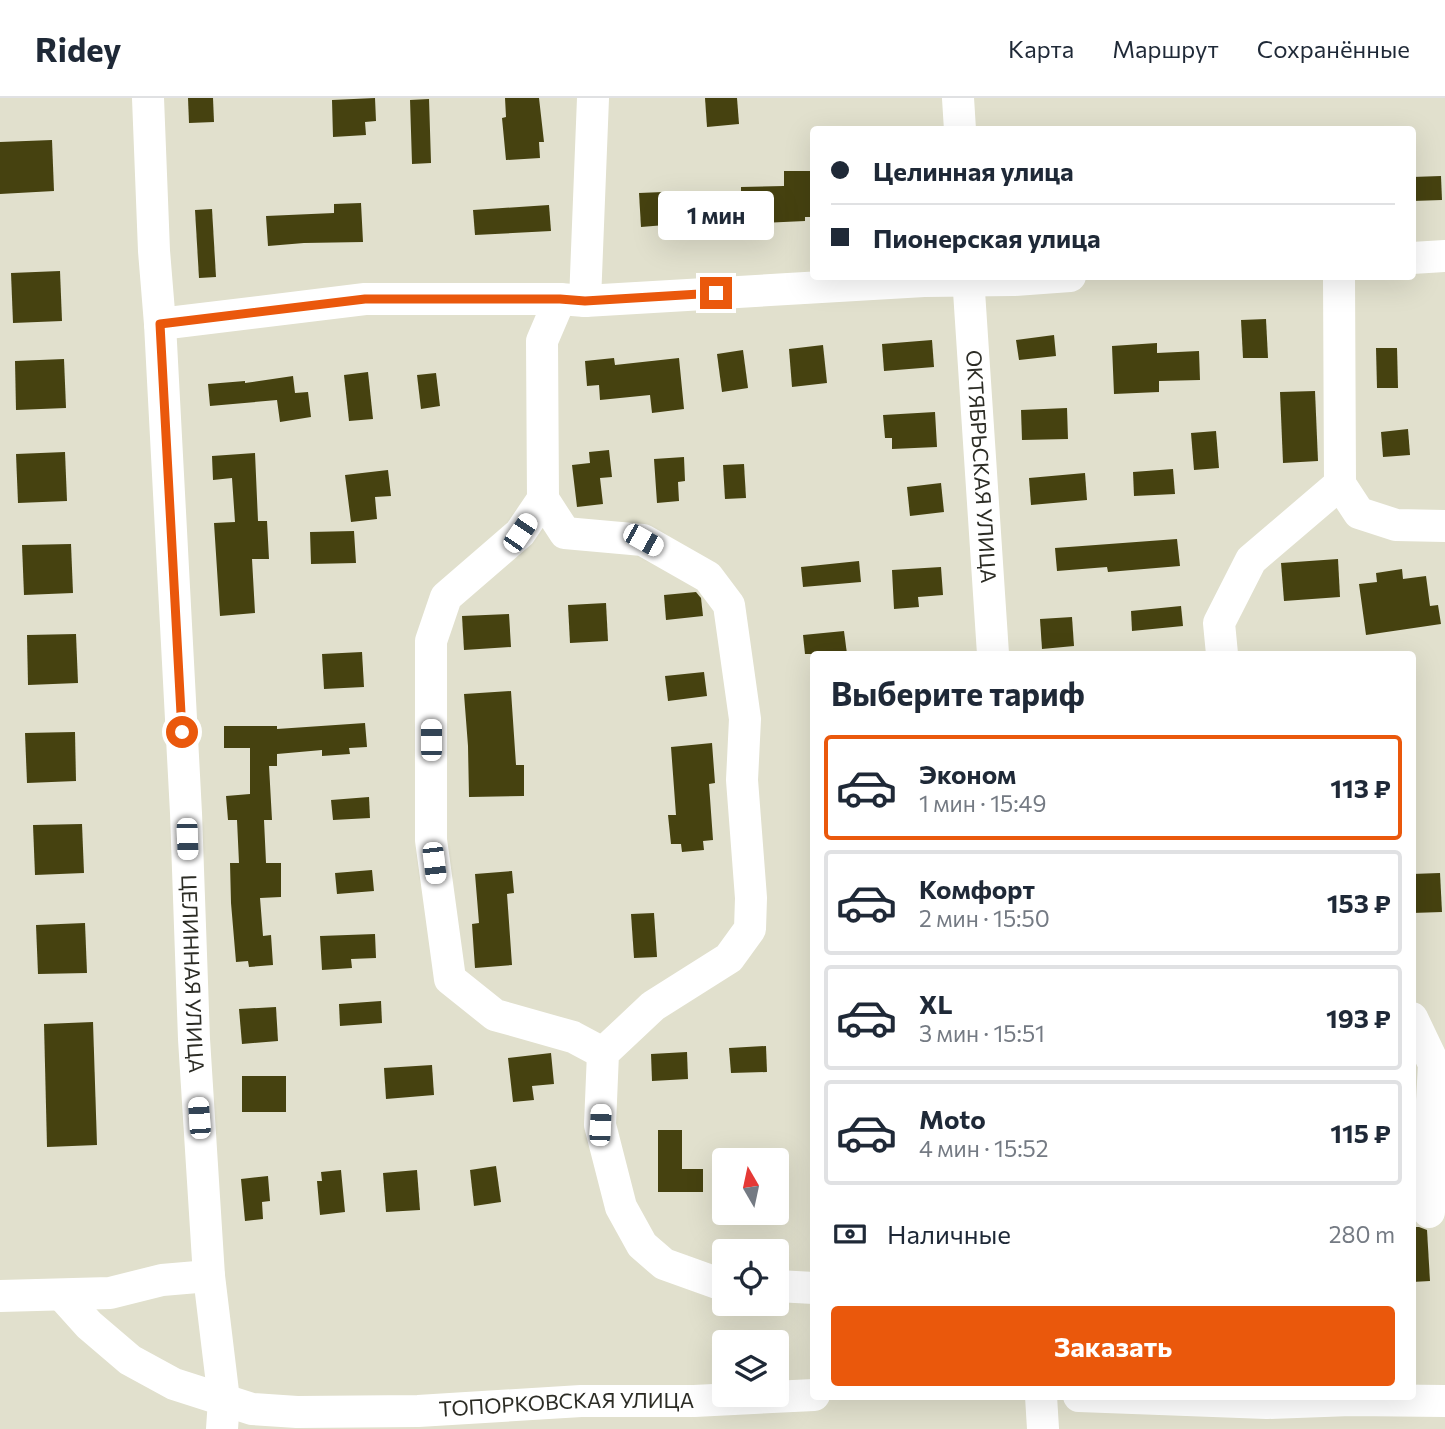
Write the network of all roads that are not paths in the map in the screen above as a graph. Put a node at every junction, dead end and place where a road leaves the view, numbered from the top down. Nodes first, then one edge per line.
1 (148, 98) edge
2 (958, 98) edge
3 (587, 106) edge
4 (960, 126) edge
5 (1445, 256) edge
6 (1416, 258) edge
7 (932, 280) edge
8 (968, 280) edge
9 (1339, 280) edge
10 (573, 300) junction
11 (160, 324) junction
12 (1340, 484) junction
13 (543, 499) junction
14 (1445, 526) edge
15 (993, 651) edge
16 (1222, 651) edge
17 (1416, 1023) edge
18 (603, 1053) junction
19 (1439, 1054) edge
20 (1429, 1212) edge
21 (209, 1276) junction
22 (712, 1281) edge
23 (789, 1287) edge
24 (810, 1288) edge
25 (62, 1295) junction
26 (0, 1296) edge
27 (810, 1396) edge
28 (1041, 1400) edge
29 (1186, 1400) edge
30 (1351, 1400) edge
31 (1351, 1400) edge
32 (1445, 1401) edge
33 (223, 1415) edge
34 (694, 1415) edge
35 (1043, 1429) edge

1 - 11 street, ЦЕЛИННАЯ УЛИЦА
2 - 4 street
3 - 10 street
5 - 6 street
7 - 10 street
8 - 15 street, ОКТЯБРЬСКАЯ УЛИЦА
9 - 12 street
10 - 11 street
10 - 13 street
11 - 21 street, ЦЕЛИННАЯ УЛИЦА
12 - 14 street
12 - 16 street
13 - 18 street
13 - 18 street
17 - 19 street
18 - 22 street
19 - 20 street
21 - 25 street
21 - 33 street, ЦЕЛИННАЯ УЛИЦА
23 - 24 street
25 - 26 street
25 - 33 street, ТОПОРКОВСКАЯ УЛИЦА
27 - 34 street, ТОПОРКОВСКАЯ УЛИЦА
28 - 35 street
29 - 31 street
30 - 32 street
33 - 34 street, ТОПОРКОВСКАЯ УЛИЦА

